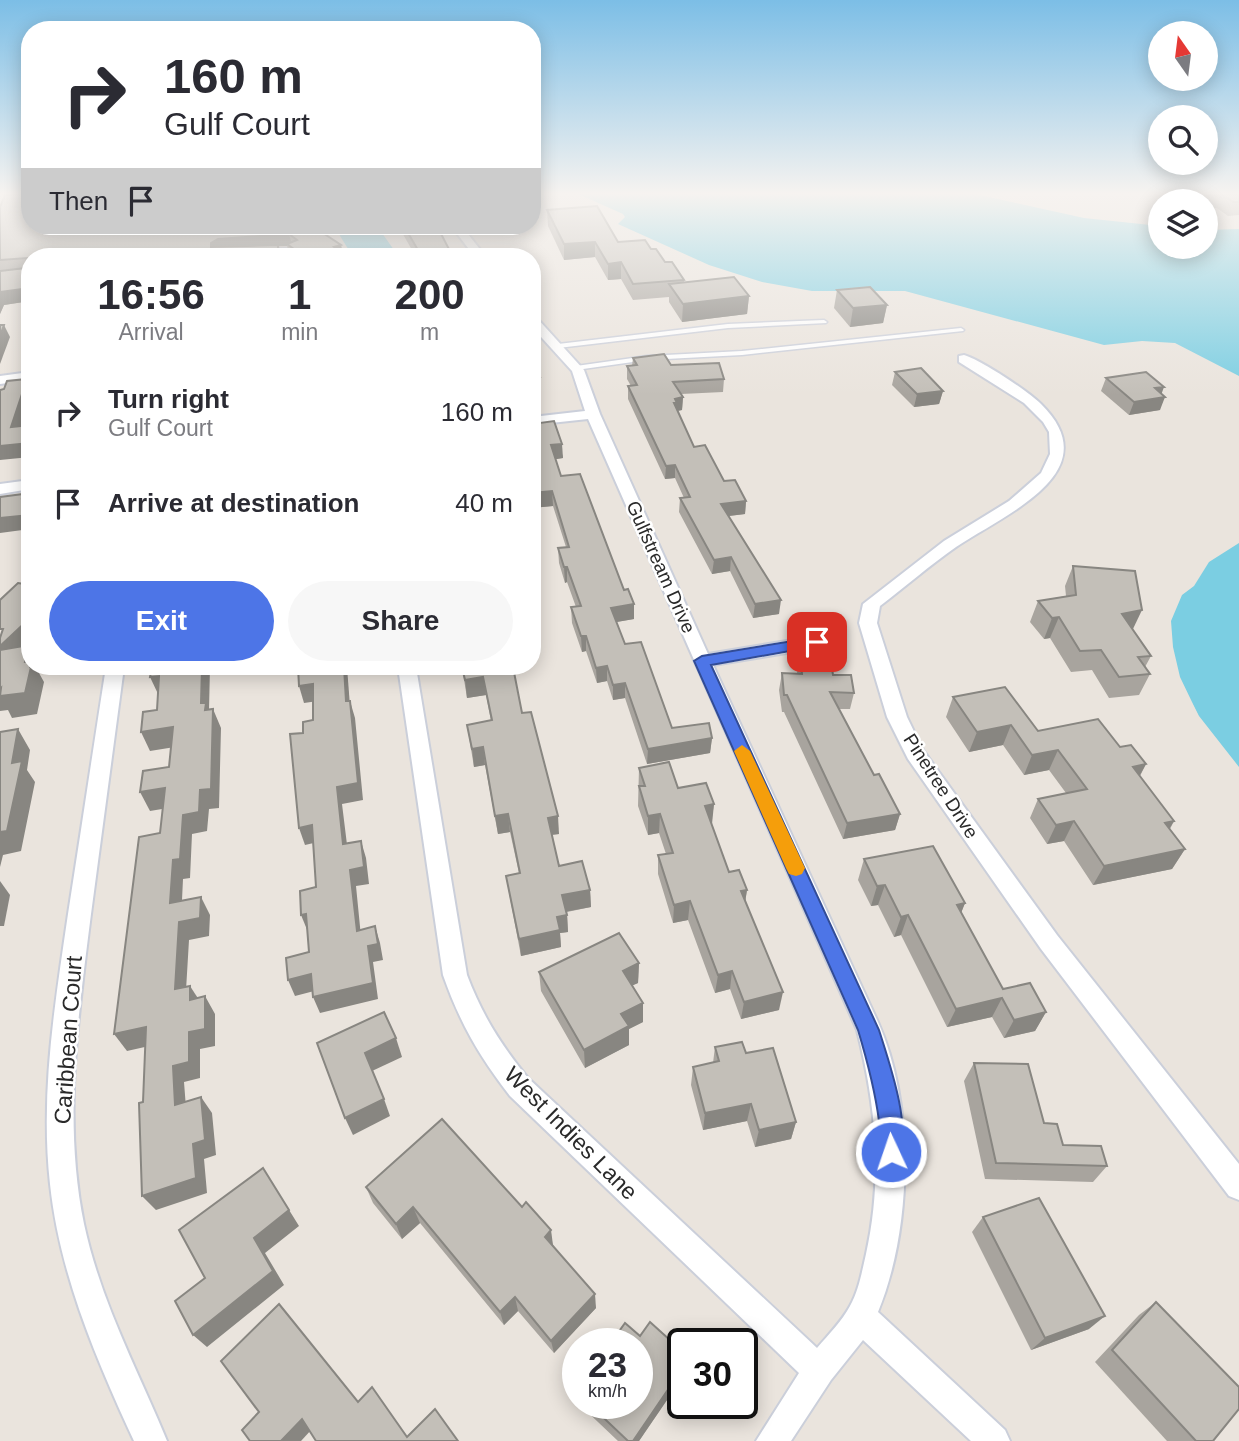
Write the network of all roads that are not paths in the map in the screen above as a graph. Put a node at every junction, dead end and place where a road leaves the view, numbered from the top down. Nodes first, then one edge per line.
1 (824, 322) dead end
2 (541, 330) edge
3 (961, 330) dead end
4 (558, 346) junction
5 (964, 359) dead end
6 (576, 368) junction
7 (21, 377) edge
8 (0, 380) edge
9 (593, 414) junction
10 (541, 420) edge
11 (21, 486) edge
12 (0, 489) edge
13 (817, 642) dead end
14 (702, 661) junction
15 (114, 675) edge
16 (408, 675) edge
17 (1239, 1186) edge
18 (861, 1317) junction
19 (819, 1371) junction
20 (151, 1441) edge
21 (772, 1441) edge
22 (994, 1441) edge

1 - 4 lane
2 - 4 street, Gulfstream Drive
3 - 6 lane
4 - 6 street, Gulfstream Drive
5 - 17 street, Pinetree Drive
6 - 9 street, Gulfstream Drive
7 - 8 street
9 - 10 street
9 - 14 street, Gulfstream Drive
11 - 12 street
13 - 14 street
14 - 18 street, Gulfstream Drive
15 - 20 street, Caribbean Court
16 - 19 street, West Indies Lane
18 - 19 street, Gulfstream Drive
18 - 22 street
19 - 21 street, Gulfstream Drive

